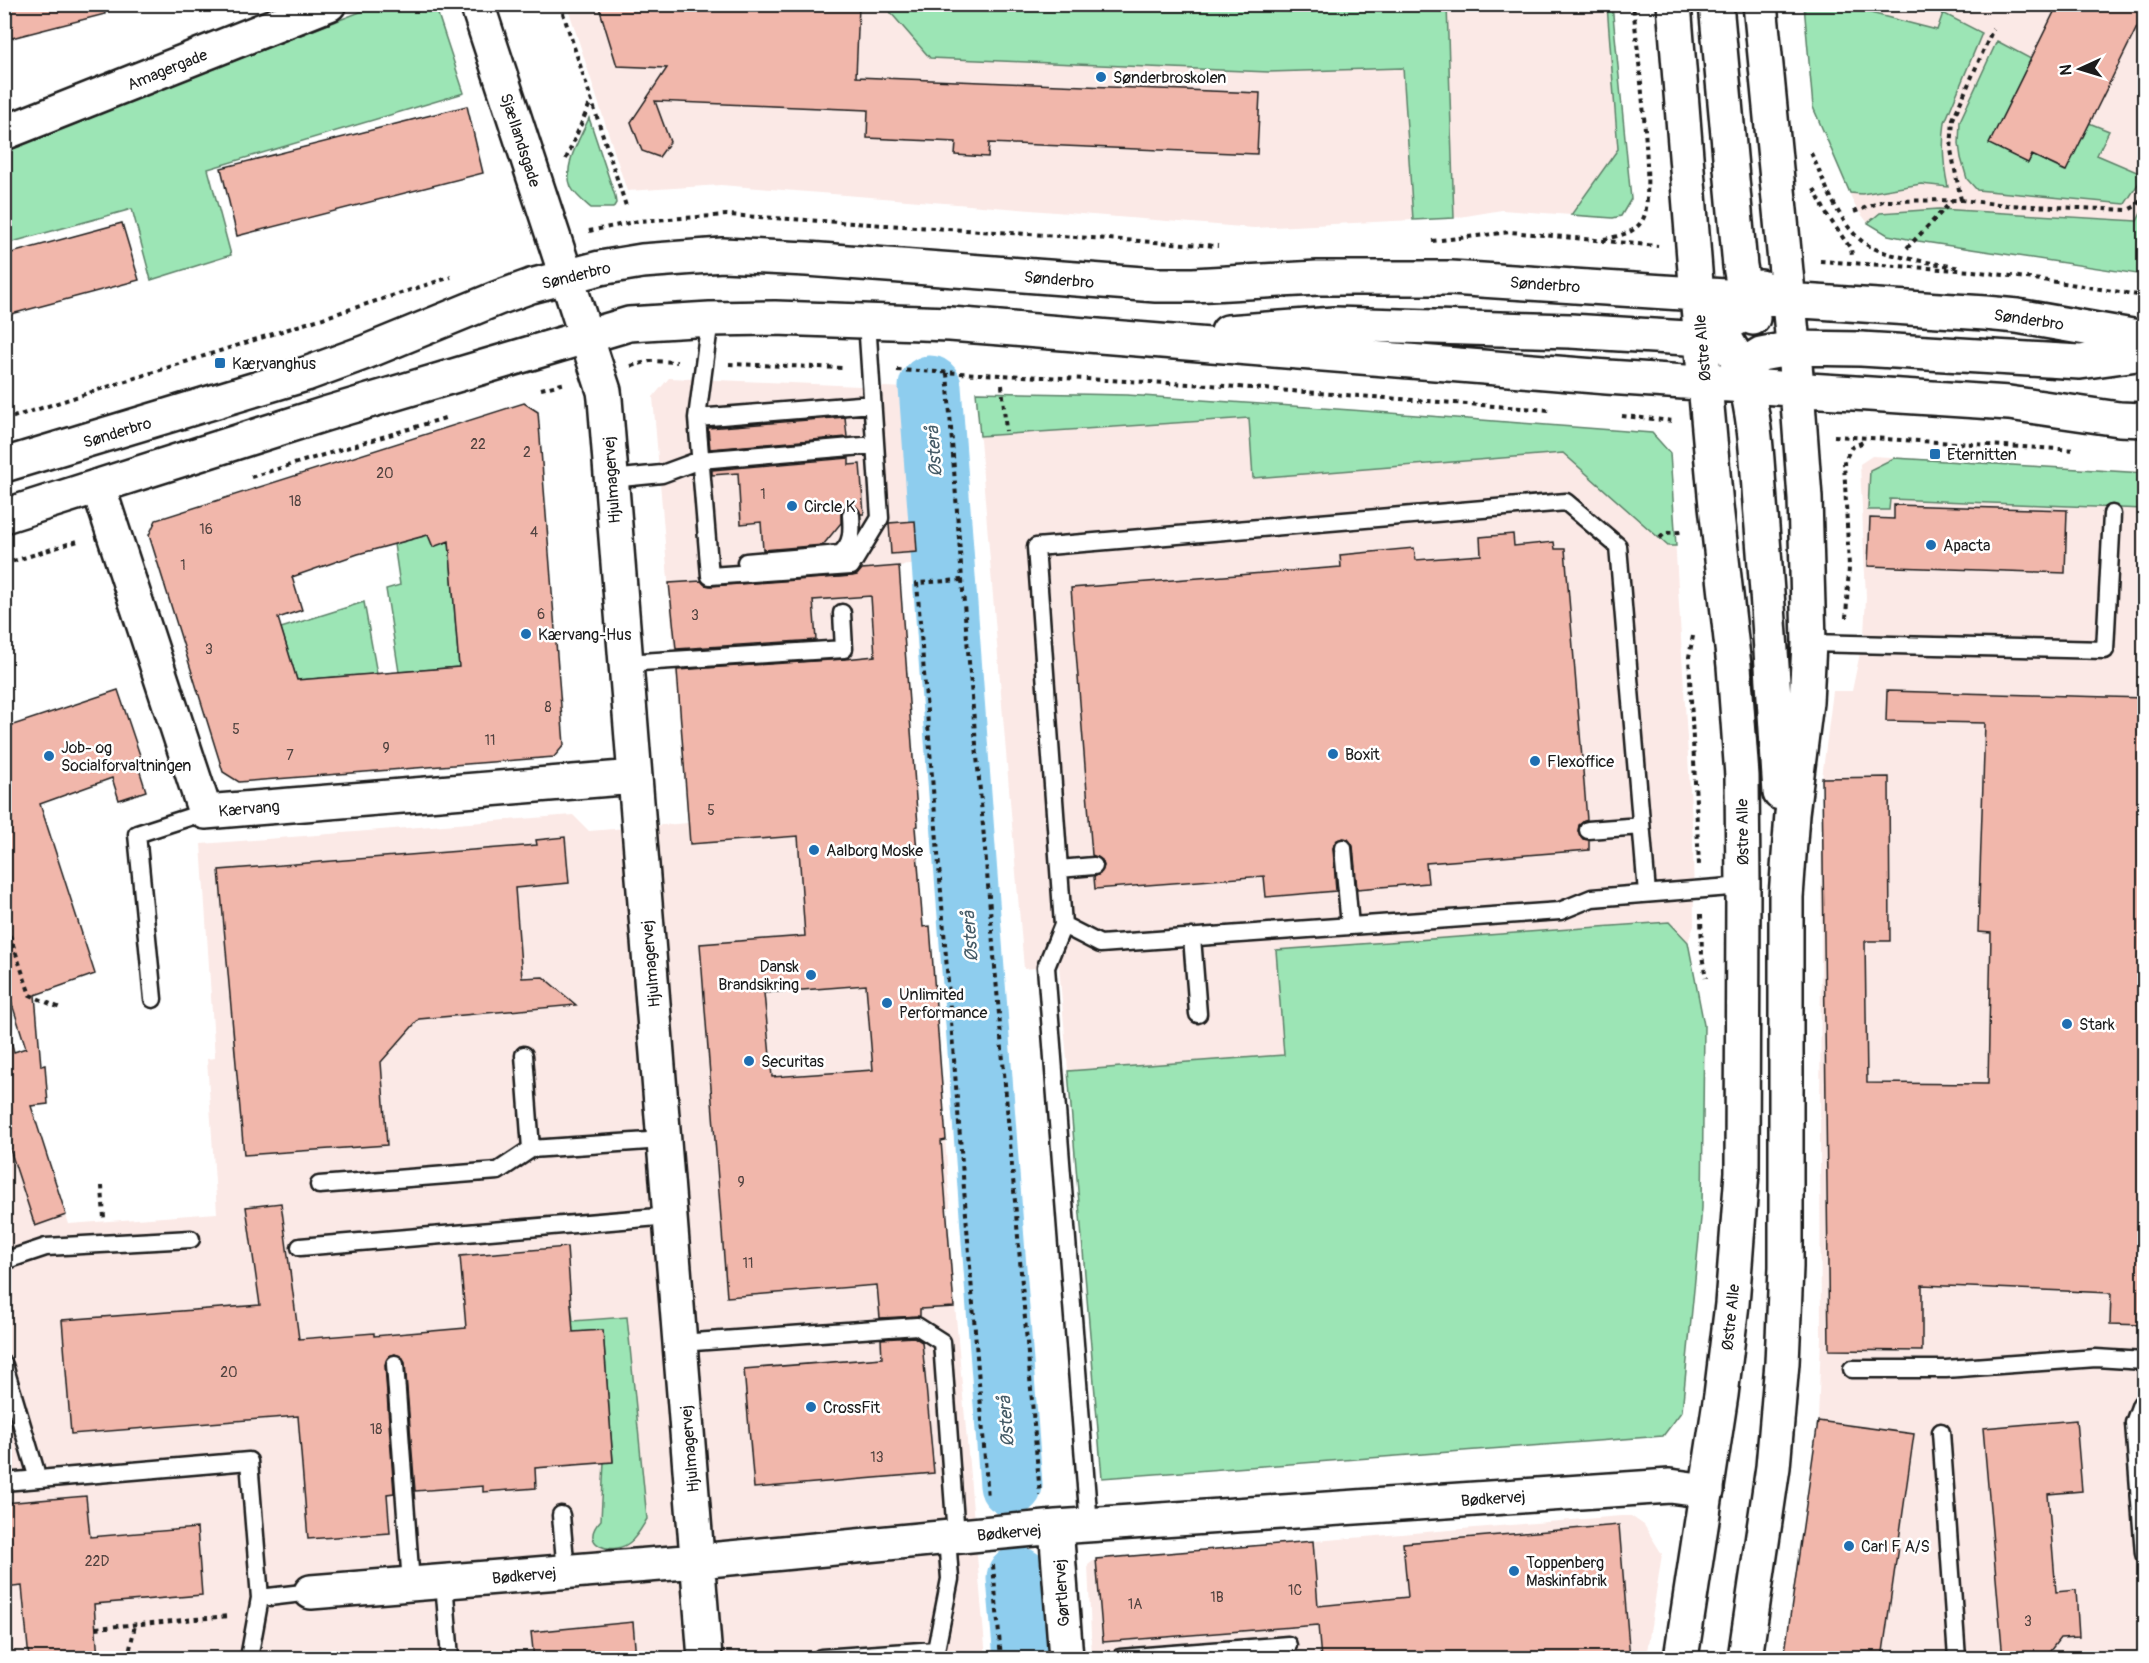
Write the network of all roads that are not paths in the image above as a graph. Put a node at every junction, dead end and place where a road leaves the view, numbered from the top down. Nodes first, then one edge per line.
1 (329, 4) edge
2 (477, 4) edge
3 (1674, 4) edge
4 (1716, 4) edge
5 (1760, 4) edge
6 (4, 133) edge
7 (1781, 225) junction
8 (565, 276) junction
9 (1789, 300) junction
10 (1750, 301) junction
11 (1704, 318) junction
12 (710, 319) junction
13 (867, 321) junction
14 (586, 337) junction
15 (2145, 338) edge
16 (1125, 339) junction
17 (2145, 353) edge
18 (1789, 366) junction
19 (1729, 380) junction
20 (872, 404) junction
21 (698, 418) junction
22 (2145, 420) edge
23 (875, 446) junction
24 (845, 448) junction
25 (700, 460) junction
26 (4, 465) edge
27 (846, 465) dead end
28 (611, 479) junction
29 (98, 486) junction
30 (2112, 514) dead end
31 (851, 515) dead end
32 (4, 516) edge
33 (709, 565) junction
34 (842, 613) dead end
35 (1809, 643) junction
36 (626, 663) junction
37 (635, 777) junction
38 (205, 812) junction
39 (1641, 826) junction
40 (1588, 830) dead end
41 (1343, 848) dead end
42 (1094, 866) dead end
43 (1059, 869) junction
44 (1743, 886) junction
45 (1647, 893) junction
46 (1786, 897) junction
47 (1063, 925) junction
48 (1350, 926) junction
49 (1192, 937) junction
50 (153, 999) dead end
51 (1198, 1014) dead end
52 (524, 1055) dead end
53 (663, 1140) junction
54 (531, 1149) junction
55 (319, 1185) dead end
56 (670, 1216) junction
57 (191, 1239) dead end
58 (300, 1247) dead end
59 (4, 1261) edge
60 (680, 1343) junction
61 (2145, 1361) edge
62 (395, 1364) dead end
63 (4, 1365) edge
64 (1852, 1369) dead end
65 (2145, 1402) edge
66 (1941, 1432) dead end
67 (38, 1479) junction
68 (4, 1482) edge
69 (1707, 1491) junction
70 (561, 1515) dead end
71 (1089, 1525) junction
72 (1049, 1528) junction
73 (952, 1537) junction
74 (2145, 1554) edge
75 (698, 1561) junction
76 (566, 1572) junction
77 (444, 1582) junction
78 (411, 1584) junction
79 (311, 1593) joint
80 (261, 1598) junction
81 (1288, 1645) dead end
82 (249, 1659) edge
83 (450, 1659) edge
84 (705, 1659) edge
85 (821, 1659) edge
86 (1066, 1659) edge
87 (1120, 1659) edge
88 (1681, 1659) edge
89 (1744, 1659) edge
90 (1957, 1659) edge

1 - 6 street, Amagergade
2 - 8 street, Sjællandsgade
3 - 11 street, Østre Alle
4 - 10 street
5 - 7 street
7 - 9 street
7 - 10 street
8 - 11 street, Sønderbro
8 - 14 street, Hjulmagervej
8 - 26 street, Sønderbro
9 - 10 street, Sønderbro
9 - 15 street, Sønderbro
9 - 18 street
10 - 11 street, Sønderbro
10 - 18 street
11 - 16 street, Sønderbro
11 - 19 street, Østre Alle
12 - 13 street
12 - 14 street
12 - 21 lane
13 - 16 street
13 - 20 lane
14 - 28 street, Hjulmagervej
14 - 29 street
16 - 19 street
17 - 18 street
18 - 19 street
18 - 19 street
18 - 22 street
18 - 35 street
19 - 44 street, Østre Alle
19 - 46 street
20 - 21 lane
20 - 23 lane
21 - 25 lane
23 - 24 lane
23 - 33 lane
24 - 25 lane
24 - 27 lane
25 - 28 lane
25 - 33 lane
28 - 36 street, Hjulmagervej
29 - 32 street
29 - 38 street, Kærvang
30 - 35 lane
31 - 33 lane
34 - 36 lane
35 - 46 street
36 - 37 street, Hjulmagervej
37 - 38 street, Kærvang
37 - 53 street, Hjulmagervej
38 - 50 lane
39 - 40 lane
39 - 43 lane
39 - 45 lane
41 - 48 lane
42 - 43 lane
43 - 47 lane
44 - 45 lane
44 - 69 street, Østre Alle
45 - 48 lane
46 - 89 street
47 - 49 lane
47 - 71 lane
48 - 49 lane
49 - 51 lane
52 - 54 lane
53 - 54 lane
53 - 56 street, Hjulmagervej
54 - 55 lane
56 - 58 lane
56 - 60 street, Hjulmagervej
57 - 59 lane
60 - 73 lane
60 - 75 street, Hjulmagervej
61 - 64 lane
62 - 78 lane
63 - 67 lane
65 - 74 lane
66 - 90 lane
67 - 68 lane
67 - 80 lane
69 - 71 street, Bødkervej
69 - 88 street, Østre Alle
70 - 76 lane
71 - 72 street, Bødkervej
72 - 73 street, Bødkervej
72 - 86 street, Gørtlervej
73 - 75 street, Bødkervej
73 - 85 lane
75 - 76 street, Bødkervej
75 - 84 street, Hjulmagervej
76 - 77 street, Bødkervej
77 - 78 street, Bødkervej
77 - 83 lane
78 - 79 street, Bødkervej
79 - 80 lane
80 - 82 lane
81 - 87 lane

